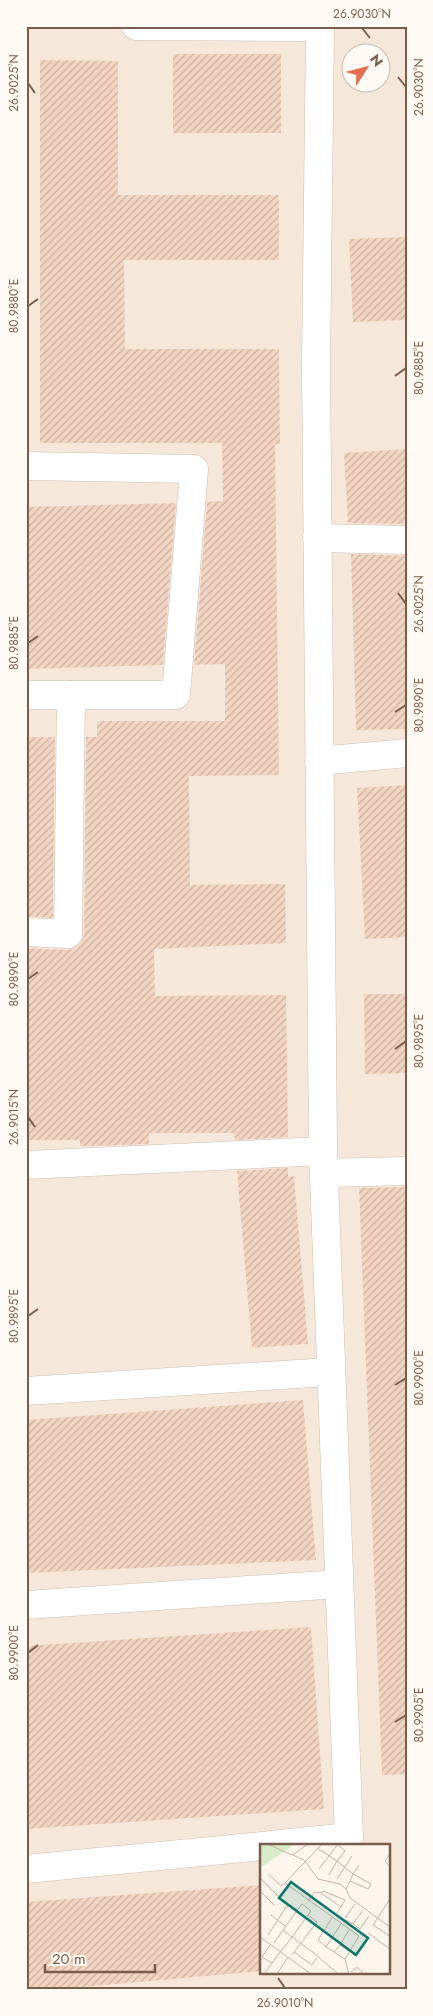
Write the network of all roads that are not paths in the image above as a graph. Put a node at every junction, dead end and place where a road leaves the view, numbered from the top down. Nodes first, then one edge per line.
1 (136, 26) edge
2 (320, 27) edge
3 (26, 466) edge
4 (317, 538) junction
5 (407, 540) edge
6 (26, 695) edge
7 (71, 695) junction
8 (407, 753) edge
9 (319, 761) junction
10 (26, 932) edge
11 (323, 1162) junction
12 (26, 1165) edge
13 (407, 1171) edge
14 (330, 1372) junction
15 (26, 1391) edge
16 (339, 1584) junction
17 (26, 1605) edge
18 (280, 1844) edge
19 (260, 1846) edge
20 (26, 1868) edge

1 - 2 street
2 - 4 street
3 - 7 street
4 - 5 street
4 - 9 street
6 - 7 street
7 - 10 street
8 - 9 street
9 - 11 street
11 - 12 street
11 - 13 street
11 - 14 street
14 - 15 street
14 - 16 street
16 - 17 street
16 - 18 street
19 - 20 street

